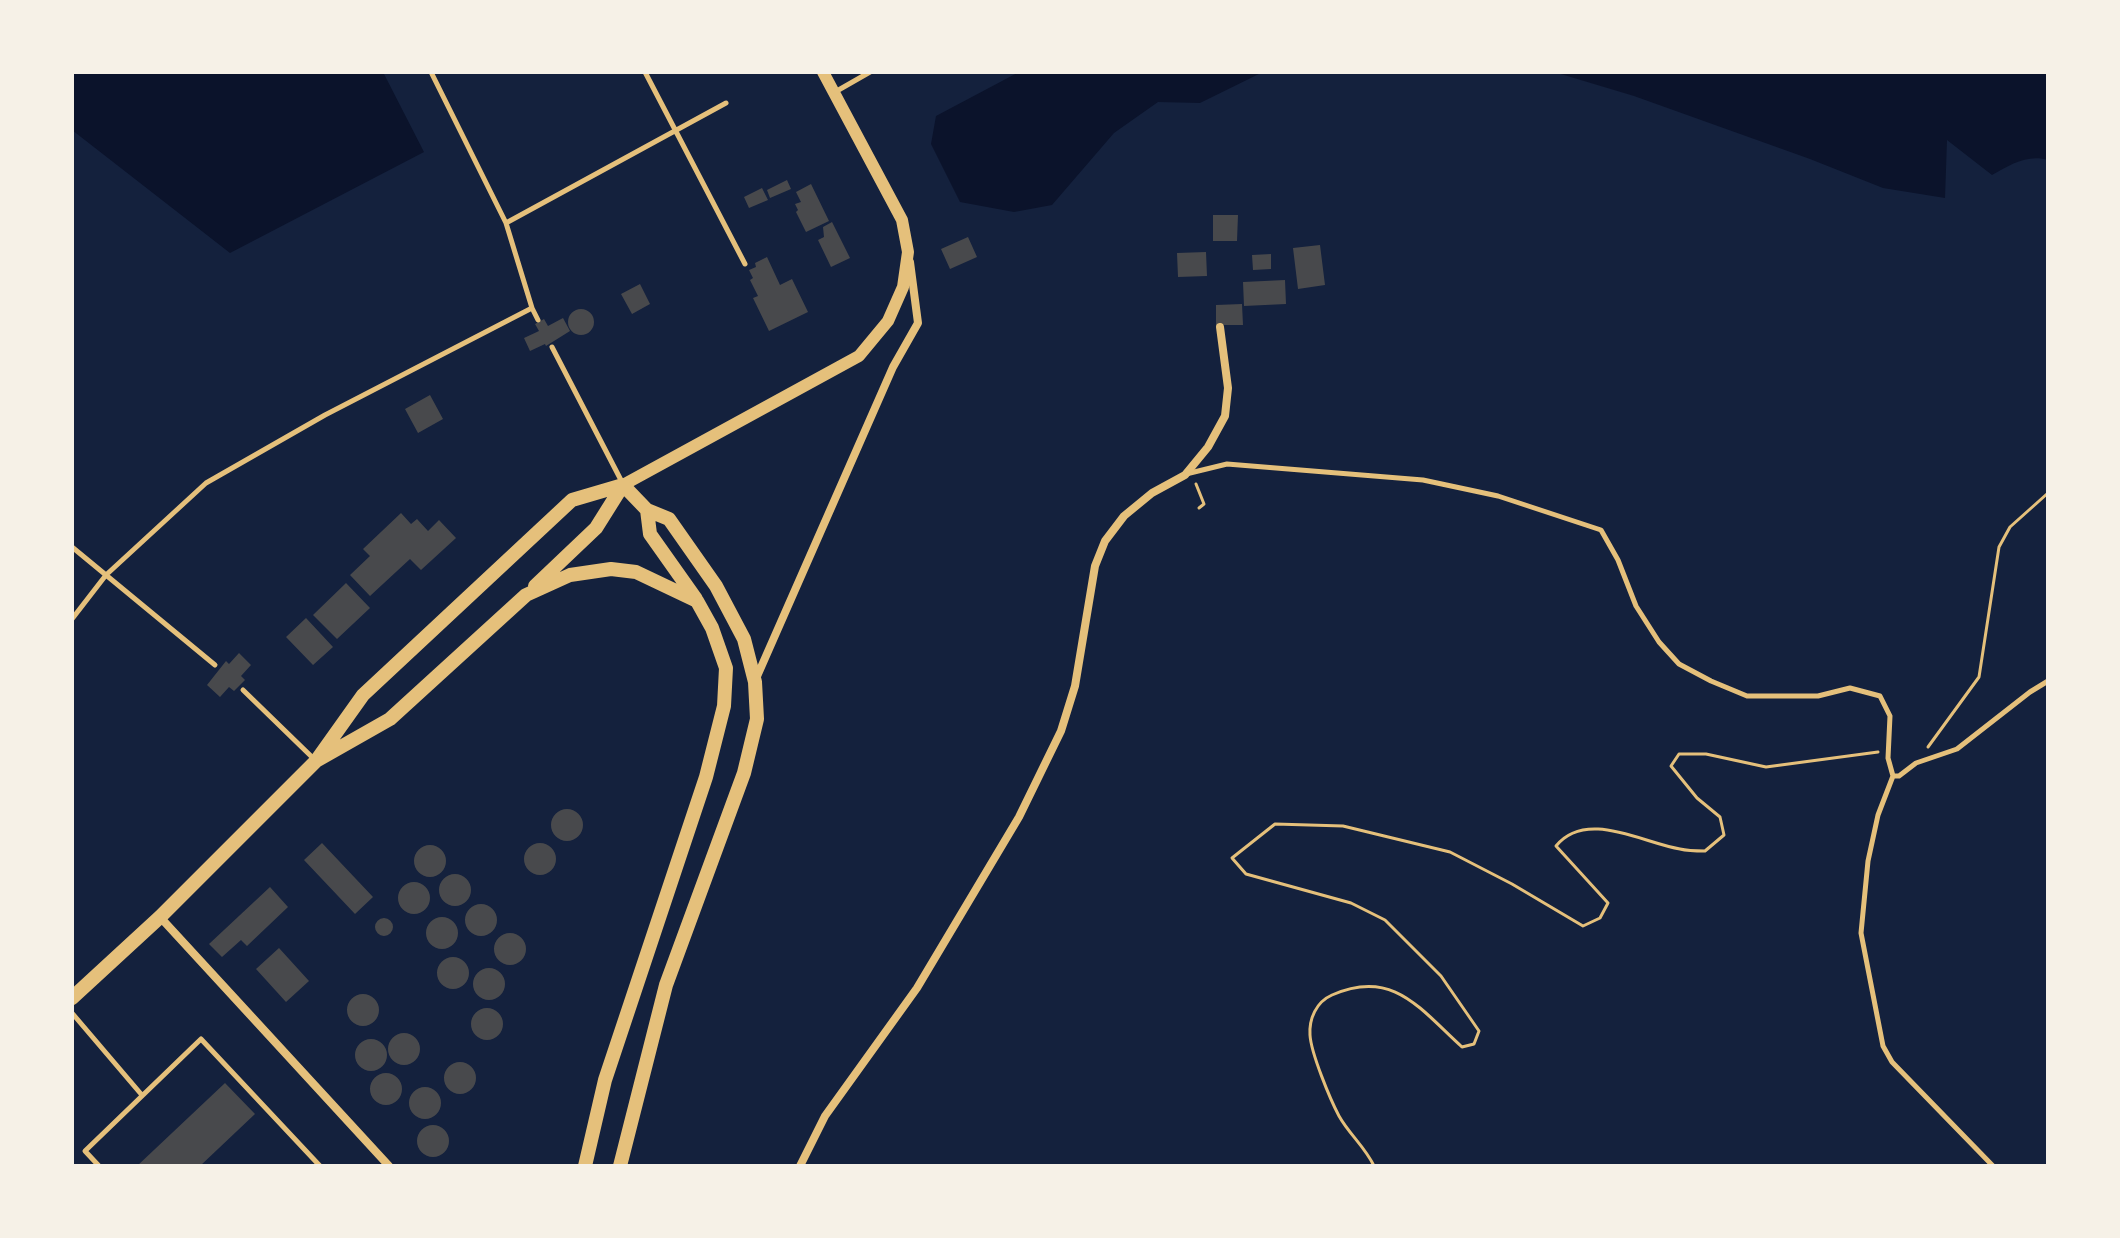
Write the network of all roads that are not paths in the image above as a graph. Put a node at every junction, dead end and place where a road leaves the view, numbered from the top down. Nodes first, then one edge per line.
1 (431, 72) edge
2 (645, 72) edge
3 (823, 72) edge
4 (870, 72) edge
5 (834, 92) junction
6 (726, 103) dead end
7 (676, 130) junction
8 (506, 223) junction
9 (908, 252) junction
10 (745, 264) dead end
11 (532, 308) junction
12 (538, 320) dead end
13 (1220, 327) dead end
14 (552, 347) dead end
15 (1188, 474) junction
16 (623, 485) junction
17 (647, 510) junction
18 (72, 547) edge
19 (106, 575) junction
20 (526, 595) junction
21 (697, 601) junction
22 (72, 619) edge
23 (215, 665) dead end
24 (2048, 681) edge
25 (755, 682) junction
26 (243, 690) dead end
27 (316, 761) junction
28 (1893, 776) junction
29 (160, 917) junction
30 (72, 998) edge
31 (72, 1013) edge
32 (141, 1094) junction
33 (99, 1166) edge
34 (320, 1166) edge
35 (389, 1166) edge
36 (585, 1166) edge
37 (620, 1166) edge
38 (800, 1166) edge
39 (1993, 1166) edge

1 - 8 lane
2 - 7 lane
3 - 5 street
4 - 5 lane
5 - 9 street
6 - 7 lane
7 - 8 lane
7 - 10 lane
8 - 11 lane
9 - 16 street
9 - 25 street
11 - 12 lane
11 - 19 lane
13 - 15 street
14 - 16 lane
15 - 28 lane
15 - 38 street
16 - 17 main road
16 - 20 main road
16 - 27 main road
17 - 21 main road
17 - 25 main road
18 - 19 lane
19 - 22 lane
19 - 23 lane
20 - 21 main road
20 - 27 main road
21 - 36 main road
24 - 28 lane
25 - 37 main road
26 - 27 lane
27 - 29 main road
28 - 39 lane
29 - 30 main road
29 - 35 street
31 - 32 lane
32 - 33 lane
32 - 34 lane

